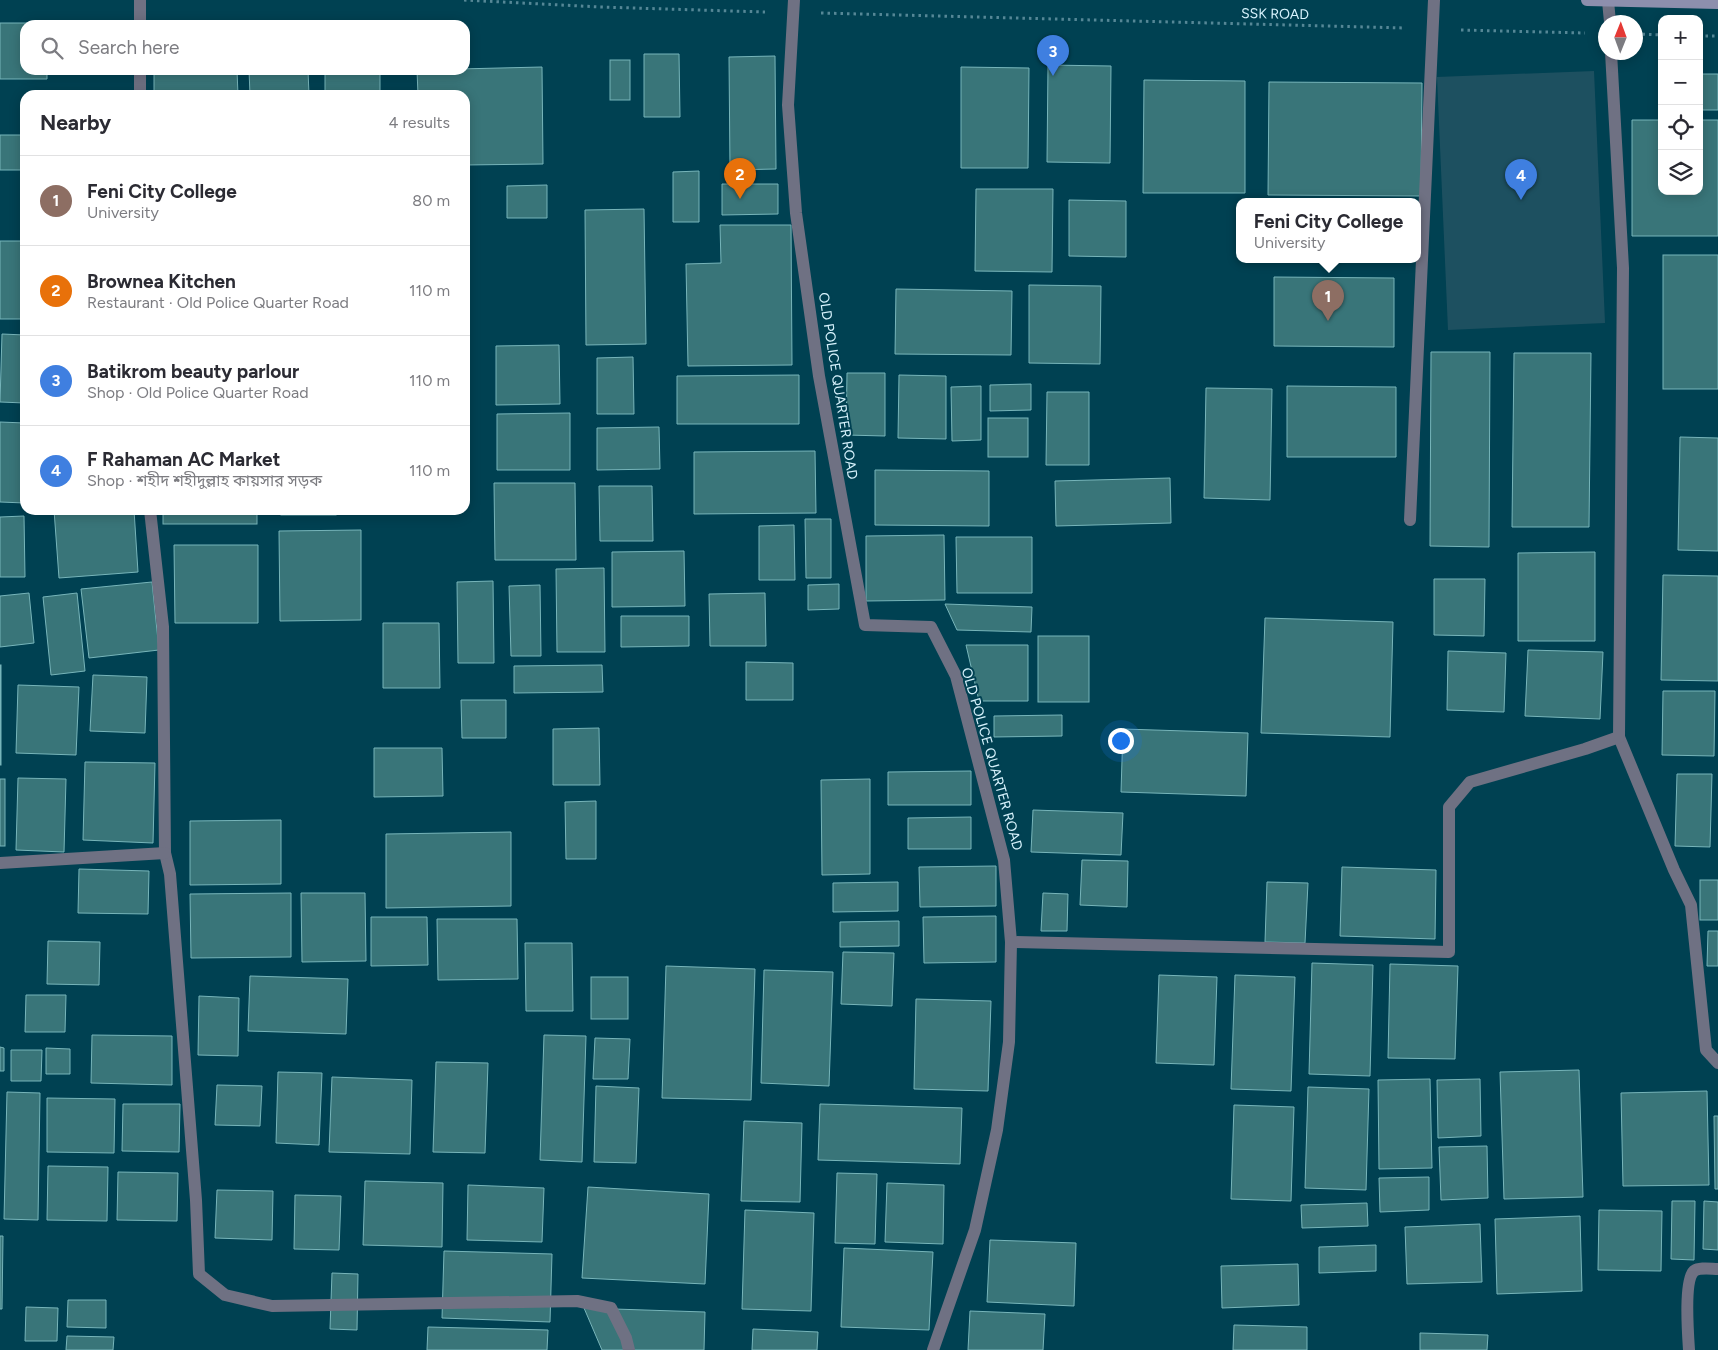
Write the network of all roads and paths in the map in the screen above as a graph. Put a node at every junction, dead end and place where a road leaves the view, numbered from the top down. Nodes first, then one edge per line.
1 (140, 0) edge
2 (464, 0) edge
3 (794, 0) edge
4 (1434, 0) edge
5 (1587, 0) edge
6 (1608, 1) edge
7 (1718, 3) edge
8 (769, 12) dead end
9 (819, 13) dead end
10 (1609, 15) edge
11 (140, 20) edge
12 (1406, 28) dead end
13 (1456, 30) dead end
14 (1586, 33) dead end
15 (1643, 34) edge
16 (1658, 35) edge
17 (1703, 36) edge
18 (1718, 36) edge
19 (1611, 60) edge
20 (140, 75) edge
21 (140, 90) edge
22 (151, 515) edge
23 (1410, 520) dead end
24 (1619, 737) junction
25 (165, 853) junction
26 (0, 863) edge
27 (1011, 942) junction
28 (1718, 1063) edge
29 (1718, 1269) edge
30 (629, 1350) edge
31 (933, 1350) edge
32 (1689, 1350) edge

1 - 11 street
2 - 8 path
3 - 27 street, OLD POLICE QUARTER ROAD
4 - 23 street
5 - 6 main road
6 - 7 main road
6 - 10 street
9 - 12 path, SSK ROAD
13 - 14 path
15 - 16 path
17 - 18 path
19 - 24 street
20 - 21 street
22 - 25 street
24 - 27 street
24 - 28 street
25 - 26 street
25 - 30 street
27 - 31 street, OLD POLICE QUARTER ROAD
29 - 32 street

